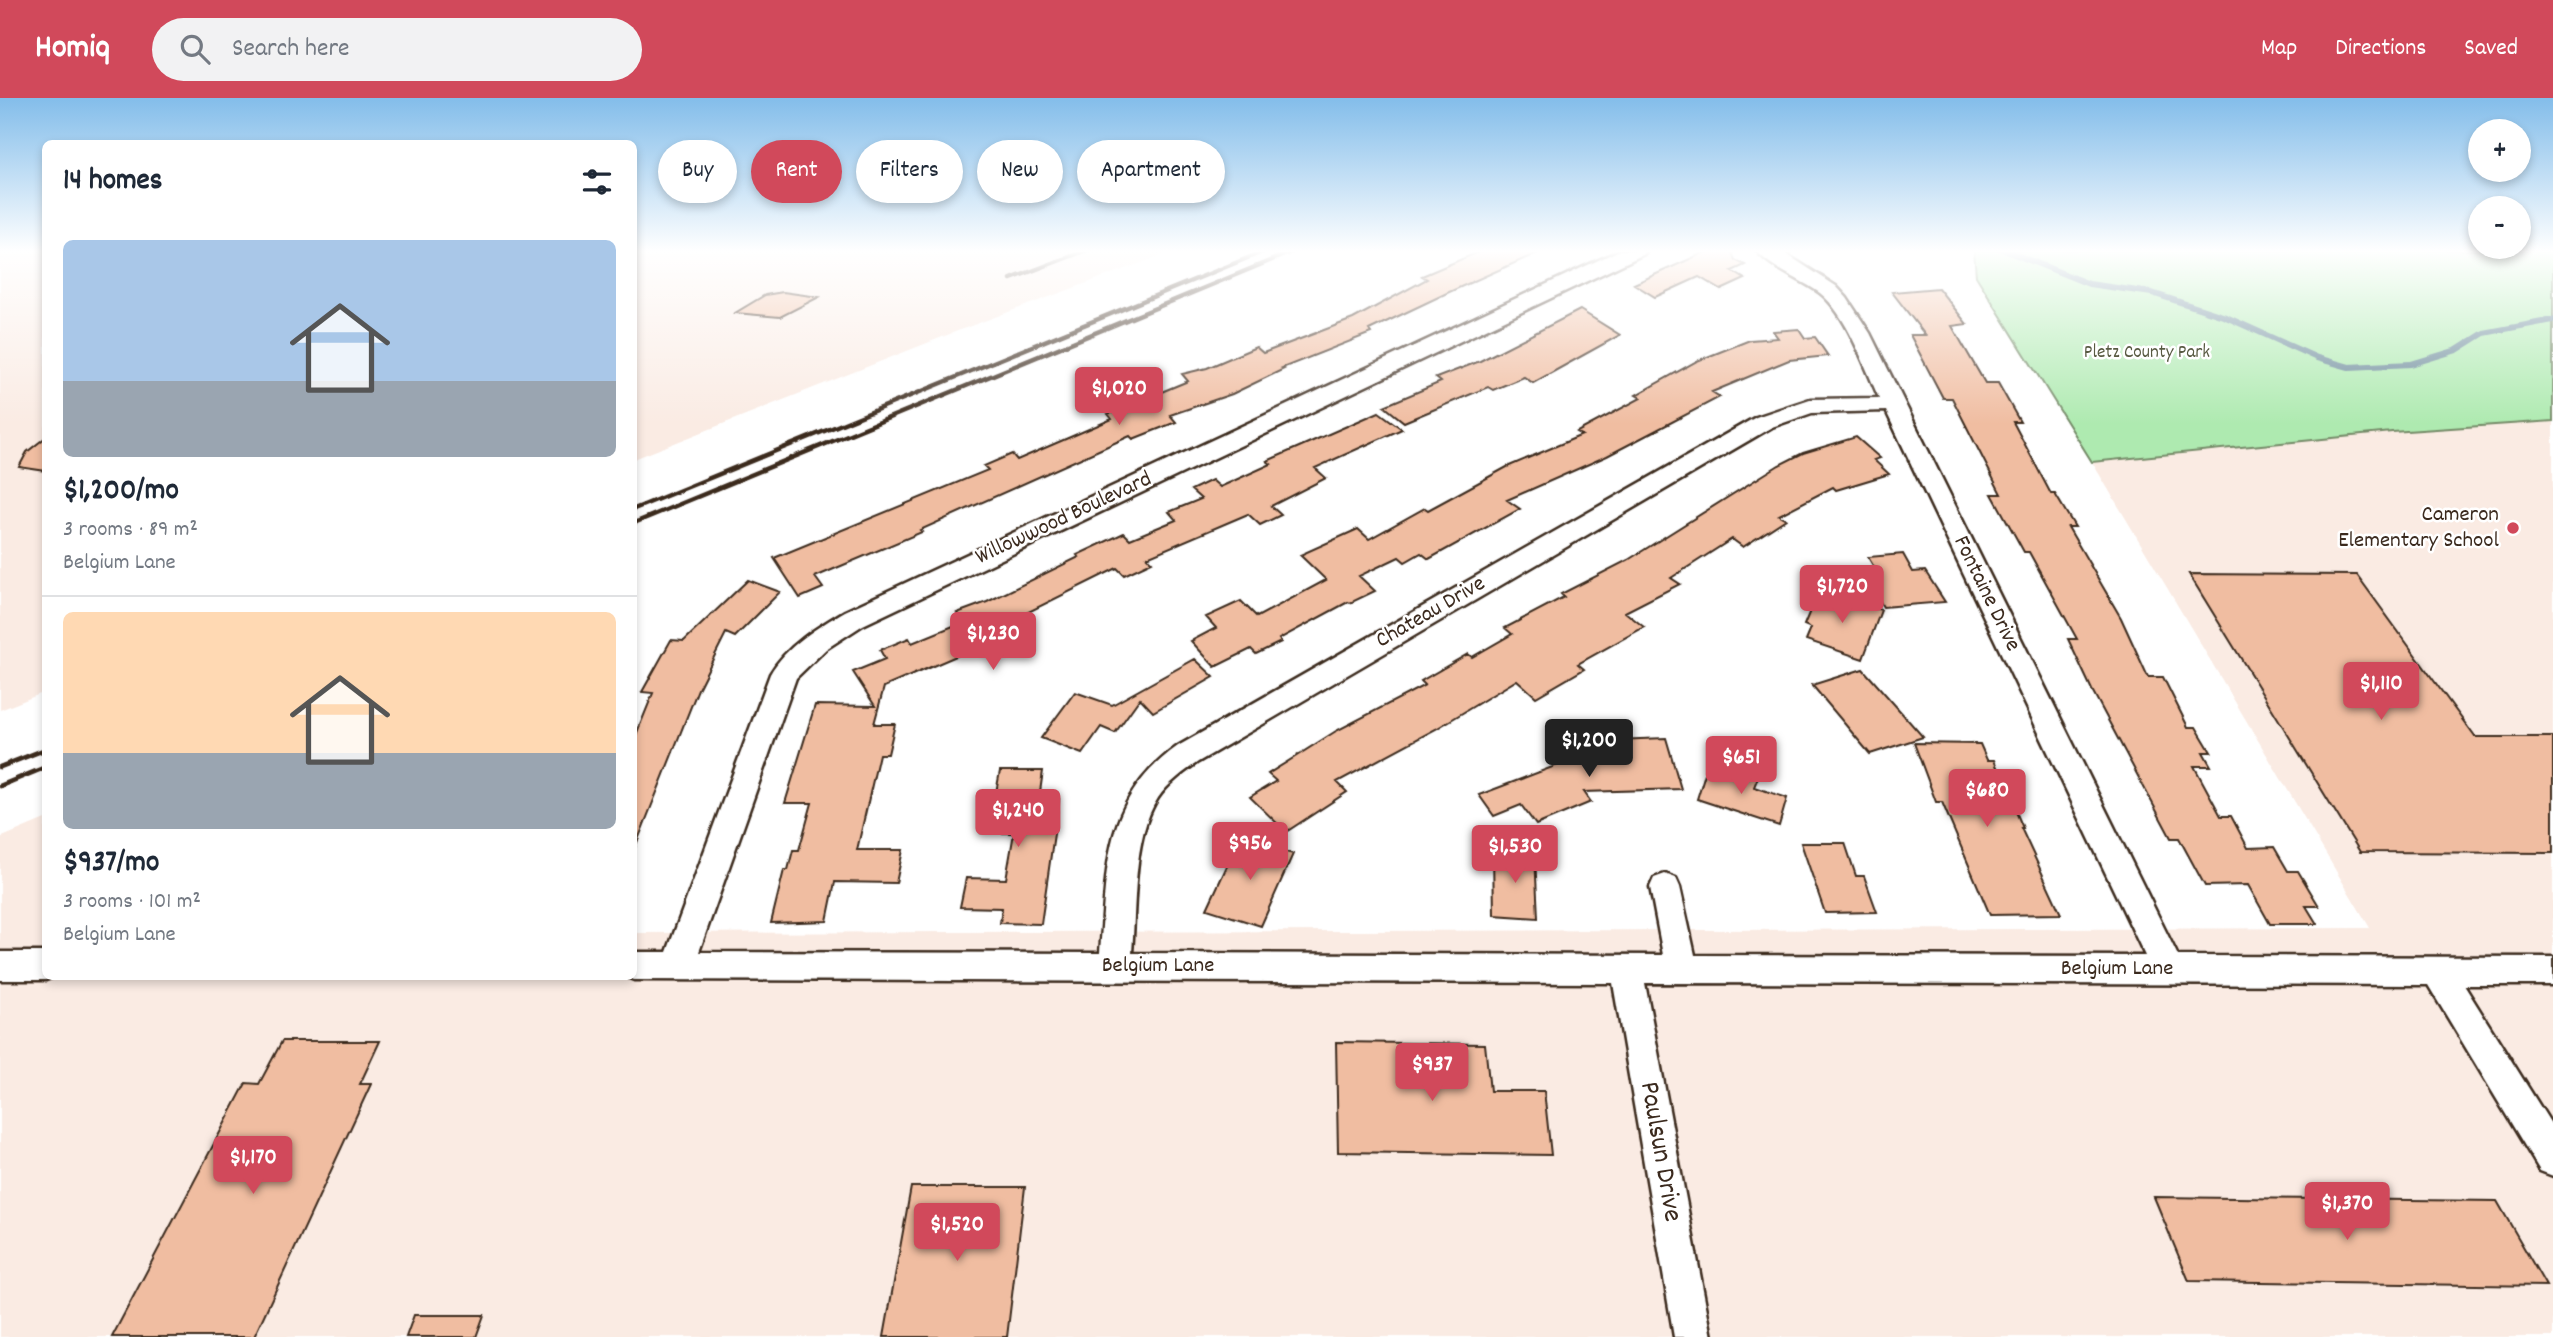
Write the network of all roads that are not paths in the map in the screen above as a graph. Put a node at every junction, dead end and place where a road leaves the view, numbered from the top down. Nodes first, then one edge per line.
1 (1514, 308) edge
2 (1843, 308) edge
3 (1894, 404) junction
4 (1665, 887) dead end
5 (0, 966) edge
6 (42, 966) edge
7 (637, 966) edge
8 (678, 966) junction
9 (1115, 966) junction
10 (1626, 967) junction
11 (1682, 967) junction
12 (2168, 969) junction
13 (2437, 970) junction
14 (2553, 971) edge
15 (2553, 1159) edge
16 (1693, 1337) edge

1 - 8 street, Willowwood Boulevard
2 - 3 street, Fontaine Drive
3 - 9 street, Chateau Drive
3 - 12 street, Fontaine Drive
4 - 11 street
5 - 6 street
7 - 8 street, Belgium Lane
8 - 9 street, Belgium Lane
9 - 10 street, Belgium Lane
10 - 11 street, Belgium Lane
10 - 16 street, Paulsun Drive
11 - 12 street, Belgium Lane
12 - 13 street, Belgium Lane
13 - 14 street, Belgium Lane
13 - 15 street

